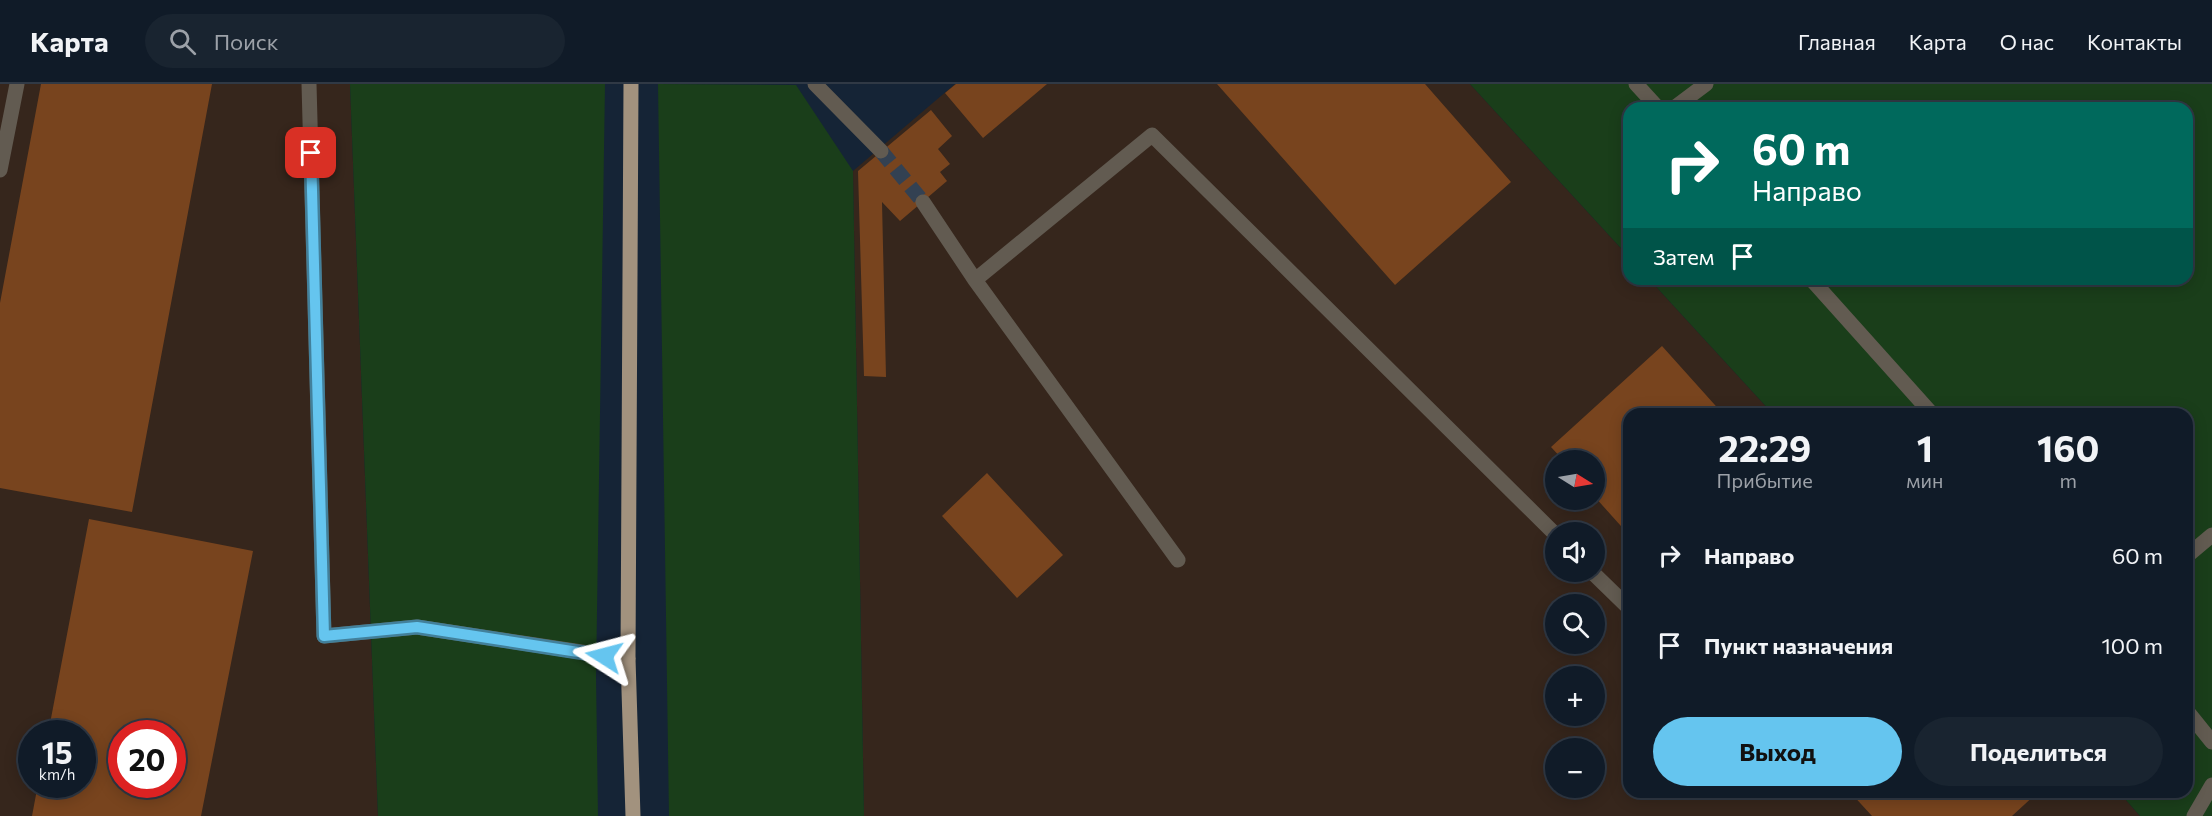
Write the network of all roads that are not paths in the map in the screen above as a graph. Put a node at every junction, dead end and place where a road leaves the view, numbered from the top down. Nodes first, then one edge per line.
1 (17, 84) edge
2 (309, 84) edge
3 (632, 84) edge
4 (815, 84) edge
5 (1636, 84) edge
6 (1706, 84) edge
7 (1652, 102) edge
8 (1682, 102) edge
9 (881, 151) tunnel mouth
10 (0, 170) edge
11 (923, 202) tunnel mouth
12 (975, 280) junction
13 (1816, 285) edge
14 (1927, 408) edge
15 (1545, 524) edge
16 (2212, 535) edge
17 (2193, 551) edge
18 (1178, 560) dead end
19 (1602, 582) edge
20 (1623, 602) edge
21 (628, 659) junction
22 (2193, 718) edge
23 (2212, 742) edge
24 (2212, 785) edge
25 (633, 816) edge
26 (2194, 816) edge

1 - 10 street
2 - 21 street
3 - 21 main road
4 - 9 street
5 - 7 street
6 - 8 street
11 - 12 street
12 - 15 street
12 - 18 street
13 - 14 street
16 - 17 street
19 - 20 street
21 - 25 main road
22 - 23 street
24 - 26 street

